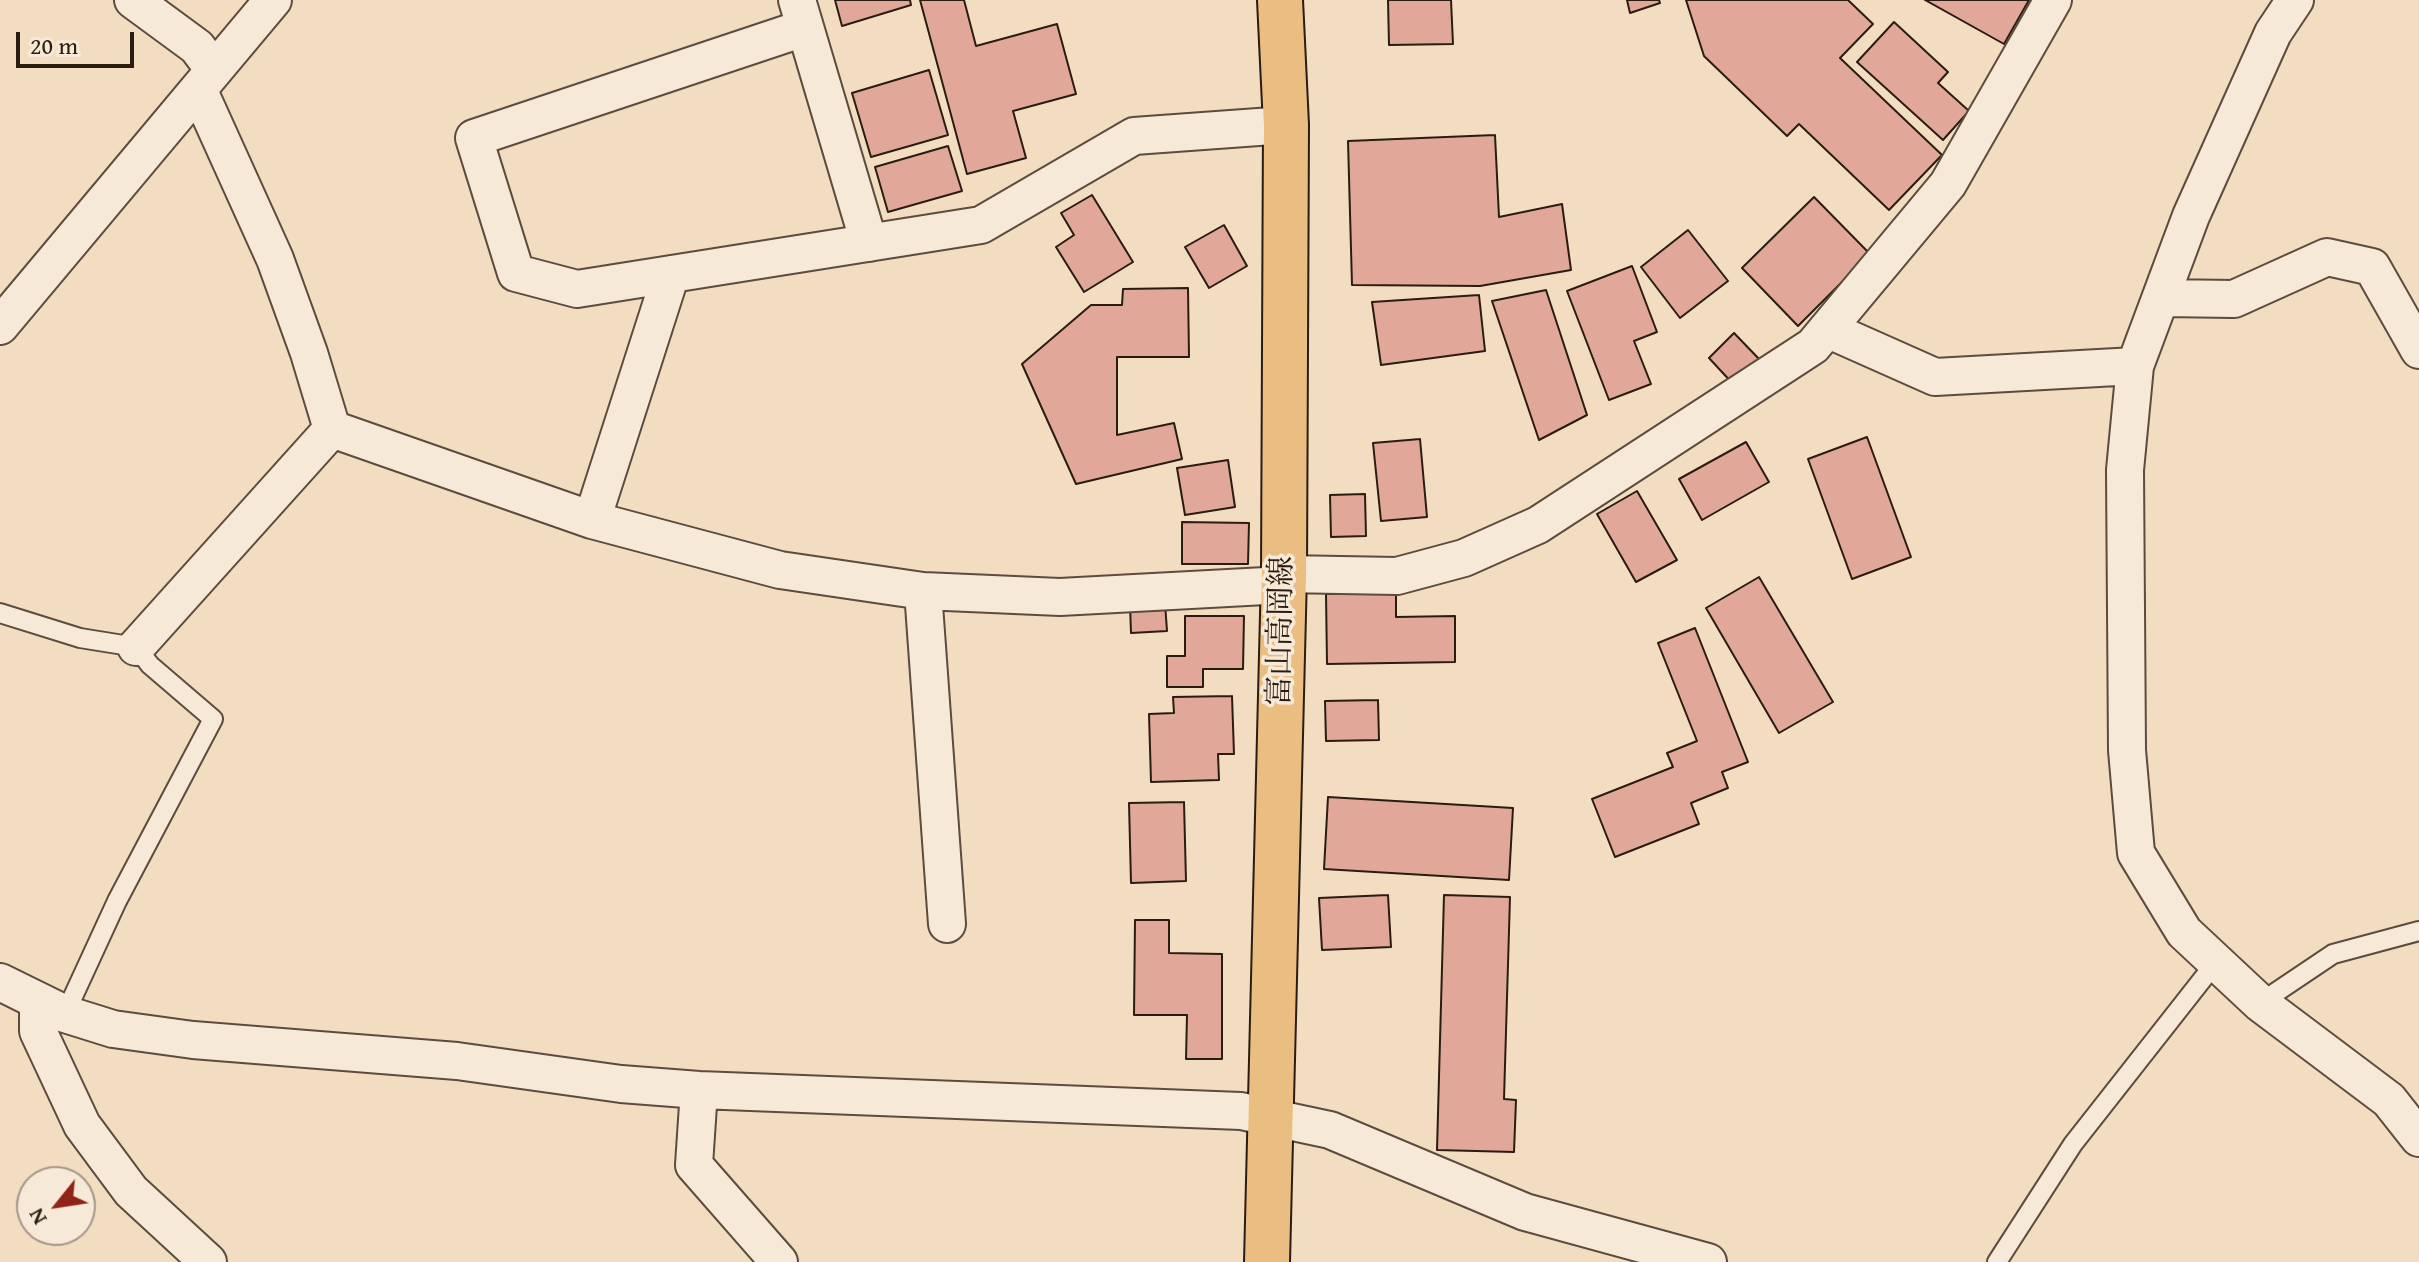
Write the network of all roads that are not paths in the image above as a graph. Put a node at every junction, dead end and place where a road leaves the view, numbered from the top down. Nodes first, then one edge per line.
1 (133, 0) edge
2 (273, 0) edge
3 (1280, 0) edge
4 (2053, 0) edge
5 (2295, 0) edge
6 (801, 14) edge
7 (207, 80) junction
8 (1286, 125) junction
9 (869, 243) junction
10 (671, 274) junction
11 (2163, 298) junction
12 (0, 326) edge
13 (1827, 329) junction
14 (2419, 350) edge
15 (2135, 366) junction
16 (332, 429) junction
17 (592, 520) junction
18 (1284, 580) junction
19 (923, 591) junction
20 (0, 613) edge
21 (136, 647) junction
22 (947, 924) dead end
23 (2419, 931) edge
24 (2216, 962) junction
25 (0, 982) edge
26 (2260, 1003) junction
27 (51, 1008) junction
28 (699, 1090) junction
29 (1271, 1118) junction
30 (2419, 1138) edge
31 (208, 1262) edge
32 (779, 1262) edge
33 (1267, 1262) edge
34 (1708, 1262) edge
35 (1997, 1262) edge

1 - 7 street
2 - 7 street
3 - 8 main road, 富山高岡線
4 - 13 street
5 - 11 street
6 - 9 street
6 - 10 street
7 - 12 street
7 - 16 street
8 - 9 street
8 - 18 main road, 富山高岡線
9 - 10 street
10 - 17 street
11 - 14 street
11 - 15 street
13 - 15 street
13 - 18 street
15 - 24 street
16 - 17 street
16 - 21 street
17 - 19 street
18 - 19 street
18 - 29 main road, 富山高岡線
19 - 22 street
20 - 21 lane
21 - 27 lane
23 - 26 lane
24 - 26 street
24 - 35 lane
25 - 27 street
26 - 30 street
27 - 28 street
27 - 31 street
28 - 29 street
28 - 32 street
29 - 33 main road, 富山高岡線
29 - 34 street

